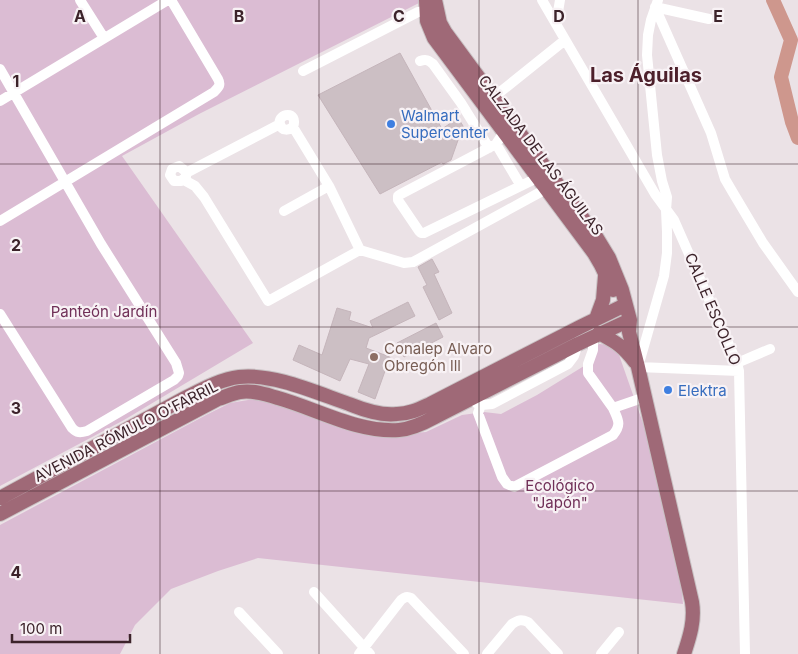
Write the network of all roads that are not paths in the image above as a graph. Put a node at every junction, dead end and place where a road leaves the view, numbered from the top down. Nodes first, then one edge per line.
1 (80, 0) edge
2 (170, 0) edge
3 (542, 0) edge
4 (560, 0) edge
5 (657, 4) edge
6 (431, 5) edge
7 (709, 19) dead end
8 (556, 24) junction
9 (104, 38) junction
10 (565, 40) junction
11 (420, 61) dead end
12 (0, 69) edge
13 (303, 71) dead end
14 (14, 93) junction
15 (494, 97) junction
16 (0, 101) edge
17 (496, 141) junction
18 (64, 182) junction
19 (542, 183) junction
20 (329, 186) junction
21 (521, 186) junction
22 (666, 210) junction
23 (284, 211) dead end
24 (0, 222) edge
25 (360, 250) junction
26 (605, 273) junction
27 (798, 292) edge
28 (621, 307) junction
29 (0, 314) edge
30 (596, 319) junction
31 (627, 325) junction
32 (580, 326) junction
33 (589, 338) junction
34 (770, 349) dead end
35 (638, 367) junction
36 (738, 367) junction
37 (645, 397) junction
38 (475, 403) junction
39 (613, 408) junction
40 (0, 498) edge
41 (0, 514) edge
42 (314, 592) dead end
43 (239, 612) dead end
44 (619, 632) dead end
45 (364, 652) edge
46 (278, 654) edge
47 (464, 654) edge
48 (487, 654) edge
49 (558, 654) edge
50 (601, 654) edge
51 (684, 654) edge
52 (745, 654) edge

1 - 9 street
2 - 9 street
2 - 18 street
3 - 8 street, CALLE ESCOLLO
4 - 8 street
5 - 7 street
5 - 22 street
5 - 27 street
6 - 13 street
6 - 15 main road, CALZADA DE LAS ÁGUILAS
6 - 17 main road, CALZADA DE LAS ÁGUILAS
8 - 10 street, CALLE ESCOLLO
9 - 14 street
10 - 15 street
10 - 22 street, CALLE ESCOLLO
11 - 17 street
12 - 14 street
14 - 16 street
14 - 18 street
15 - 28 main road, CALZADA DE LAS ÁGUILAS
17 - 19 main road, CALZADA DE LAS ÁGUILAS
17 - 21 street
17 - 21 street
18 - 24 street
18 - 29 street
19 - 21 street
19 - 25 street
19 - 26 main road, CALZADA DE LAS ÁGUILAS
20 - 23 street
20 - 25 street
20 - 25 street
22 - 35 street
22 - 36 street, CALLE ESCOLLO
26 - 28 main road, CALZADA DE LAS ÁGUILAS
26 - 30 main road
28 - 30 main road, AVENIDA RÓMULO O'FARRIL
28 - 31 main road, CALZADA DE LAS ÁGUILAS
30 - 32 main road, AVENIDA RÓMULO O'FARRIL
31 - 33 main road, AVENIDA RÓMULO O'FARRIL
31 - 35 main road, CALZADA DE LAS ÁGUILAS
32 - 33 main road
32 - 40 main road, AVENIDA RÓMULO O'FARRIL
33 - 35 main road
33 - 38 main road, AVENIDA RÓMULO O'FARRIL
33 - 39 street
34 - 36 street
35 - 36 street
35 - 37 main road, CALZADA DE LAS ÁGUILAS
36 - 52 street, CALLE ESCOLLO
37 - 39 street
37 - 51 main road, CALZADA DE LAS ÁGUILAS
38 - 39 street
38 - 41 main road, AVENIDA RÓMULO O'FARRIL
42 - 45 street
43 - 46 street
44 - 50 street
45 - 47 street
48 - 49 street

